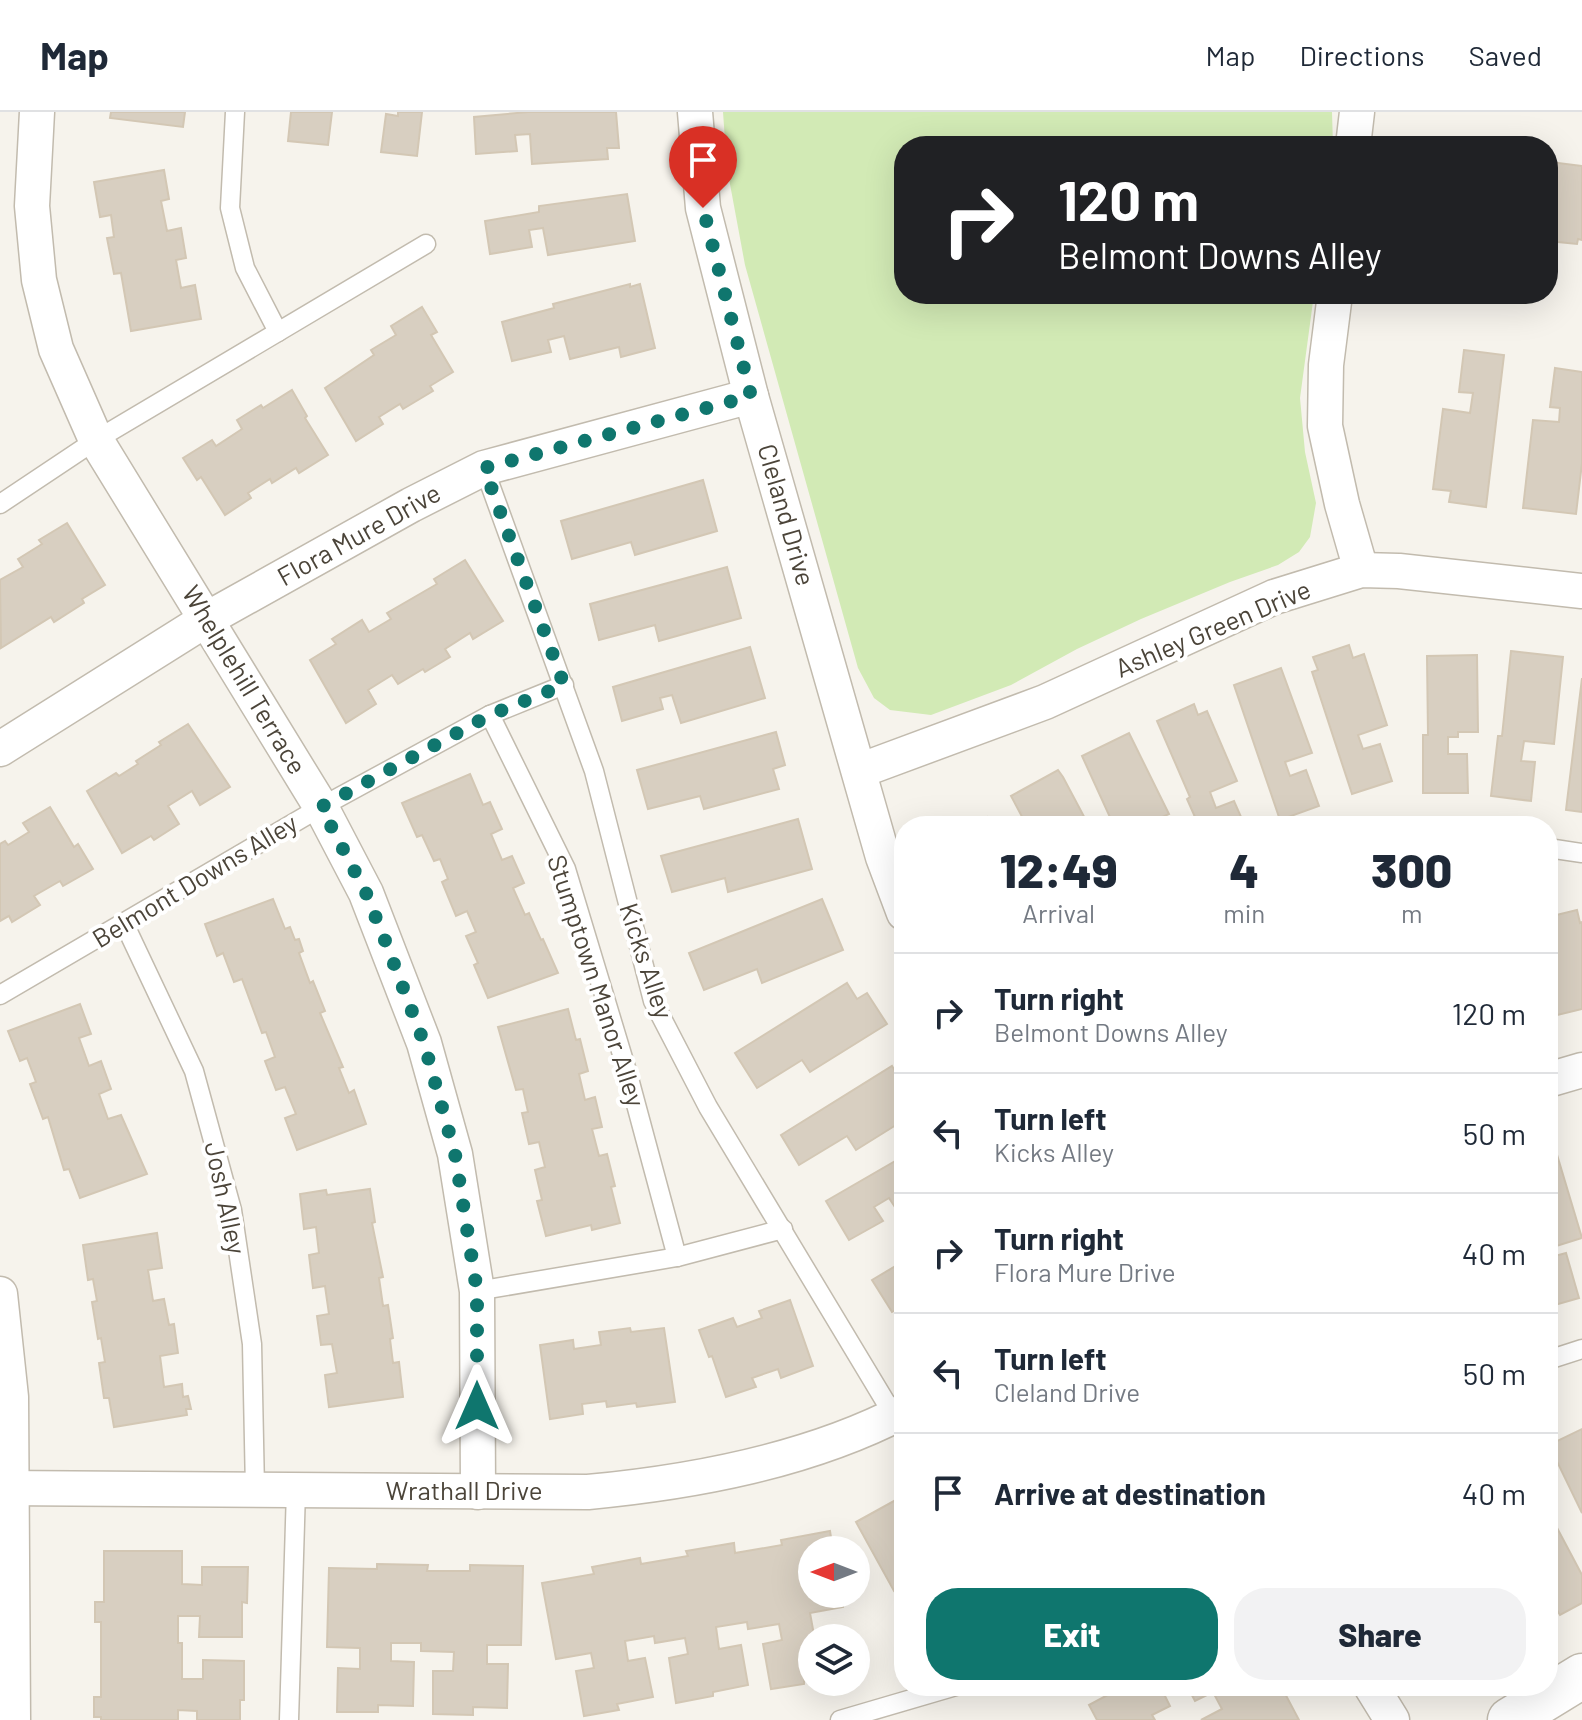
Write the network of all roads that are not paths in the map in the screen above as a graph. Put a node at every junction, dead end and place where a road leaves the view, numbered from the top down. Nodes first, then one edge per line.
1 (37, 112) edge
2 (235, 112) edge
3 (695, 112) edge
4 (1357, 112) edge
5 (1354, 136) edge
6 (426, 244) dead end
7 (1334, 304) edge
8 (278, 332) junction
9 (751, 396) junction
10 (96, 440) junction
11 (484, 468) junction
12 (0, 504) edge
13 (1361, 570) junction
14 (1582, 591) edge
15 (207, 619) junction
16 (564, 685) junction
17 (490, 715) junction
18 (0, 749) edge
19 (859, 771) junction
20 (321, 807) junction
21 (1558, 849) edge
22 (1582, 853) edge
23 (894, 886) edge
24 (124, 923) junction
25 (0, 995) edge
26 (1582, 1070) edge
27 (1558, 1077) edge
28 (783, 1229) junction
29 (677, 1257) junction
30 (477, 1291) junction
31 (0, 1294) edge
32 (1582, 1349) edge
33 (1558, 1357) edge
34 (894, 1405) edge
35 (894, 1415) edge
36 (6, 1488) edge
37 (255, 1490) junction
38 (296, 1490) junction
39 (478, 1492) junction
40 (1582, 1676) edge
41 (1558, 1691) edge
42 (922, 1696) edge
43 (1377, 1696) edge
44 (1549, 1696) edge
45 (13, 1720) edge
46 (289, 1720) edge
47 (840, 1720) edge
48 (1392, 1720) edge
49 (1510, 1720) edge

1 - 10 street, Whelplehill Terrace
2 - 8 lane
3 - 9 street, Cleland Drive
4 - 5 street
6 - 8 lane
7 - 13 street
8 - 10 lane
9 - 11 street, Flora Mure Drive
9 - 19 street, Cleland Drive
10 - 12 lane
10 - 15 street, Whelplehill Terrace
11 - 15 street, Flora Mure Drive
11 - 16 lane, Kicks Alley
13 - 14 street, Ashley Green Drive
13 - 19 street, Ashley Green Drive
15 - 18 street, Flora Mure Drive
15 - 20 street, Whelplehill Terrace
16 - 17 lane, Belmont Downs Alley
16 - 28 lane, Kicks Alley
17 - 20 lane, Belmont Downs Alley
17 - 29 lane, Stumptown Manor Alley
19 - 23 street, Cleland Drive
20 - 24 lane, Belmont Downs Alley
20 - 30 street, Whelplehill Terrace
21 - 22 lane
24 - 25 lane, Belmont Downs Alley
24 - 37 lane, Josh Alley
26 - 27 street
28 - 29 lane
28 - 34 lane, Kicks Alley
29 - 30 lane
30 - 39 street, Whelplehill Terrace
31 - 36 street
32 - 33 lane
35 - 39 street, Wrathall Drive
36 - 37 street, Wrathall Drive
36 - 45 street
37 - 38 street, Wrathall Drive
38 - 39 street, Wrathall Drive
38 - 46 lane
40 - 41 street
42 - 47 lane
43 - 48 street
44 - 49 street

